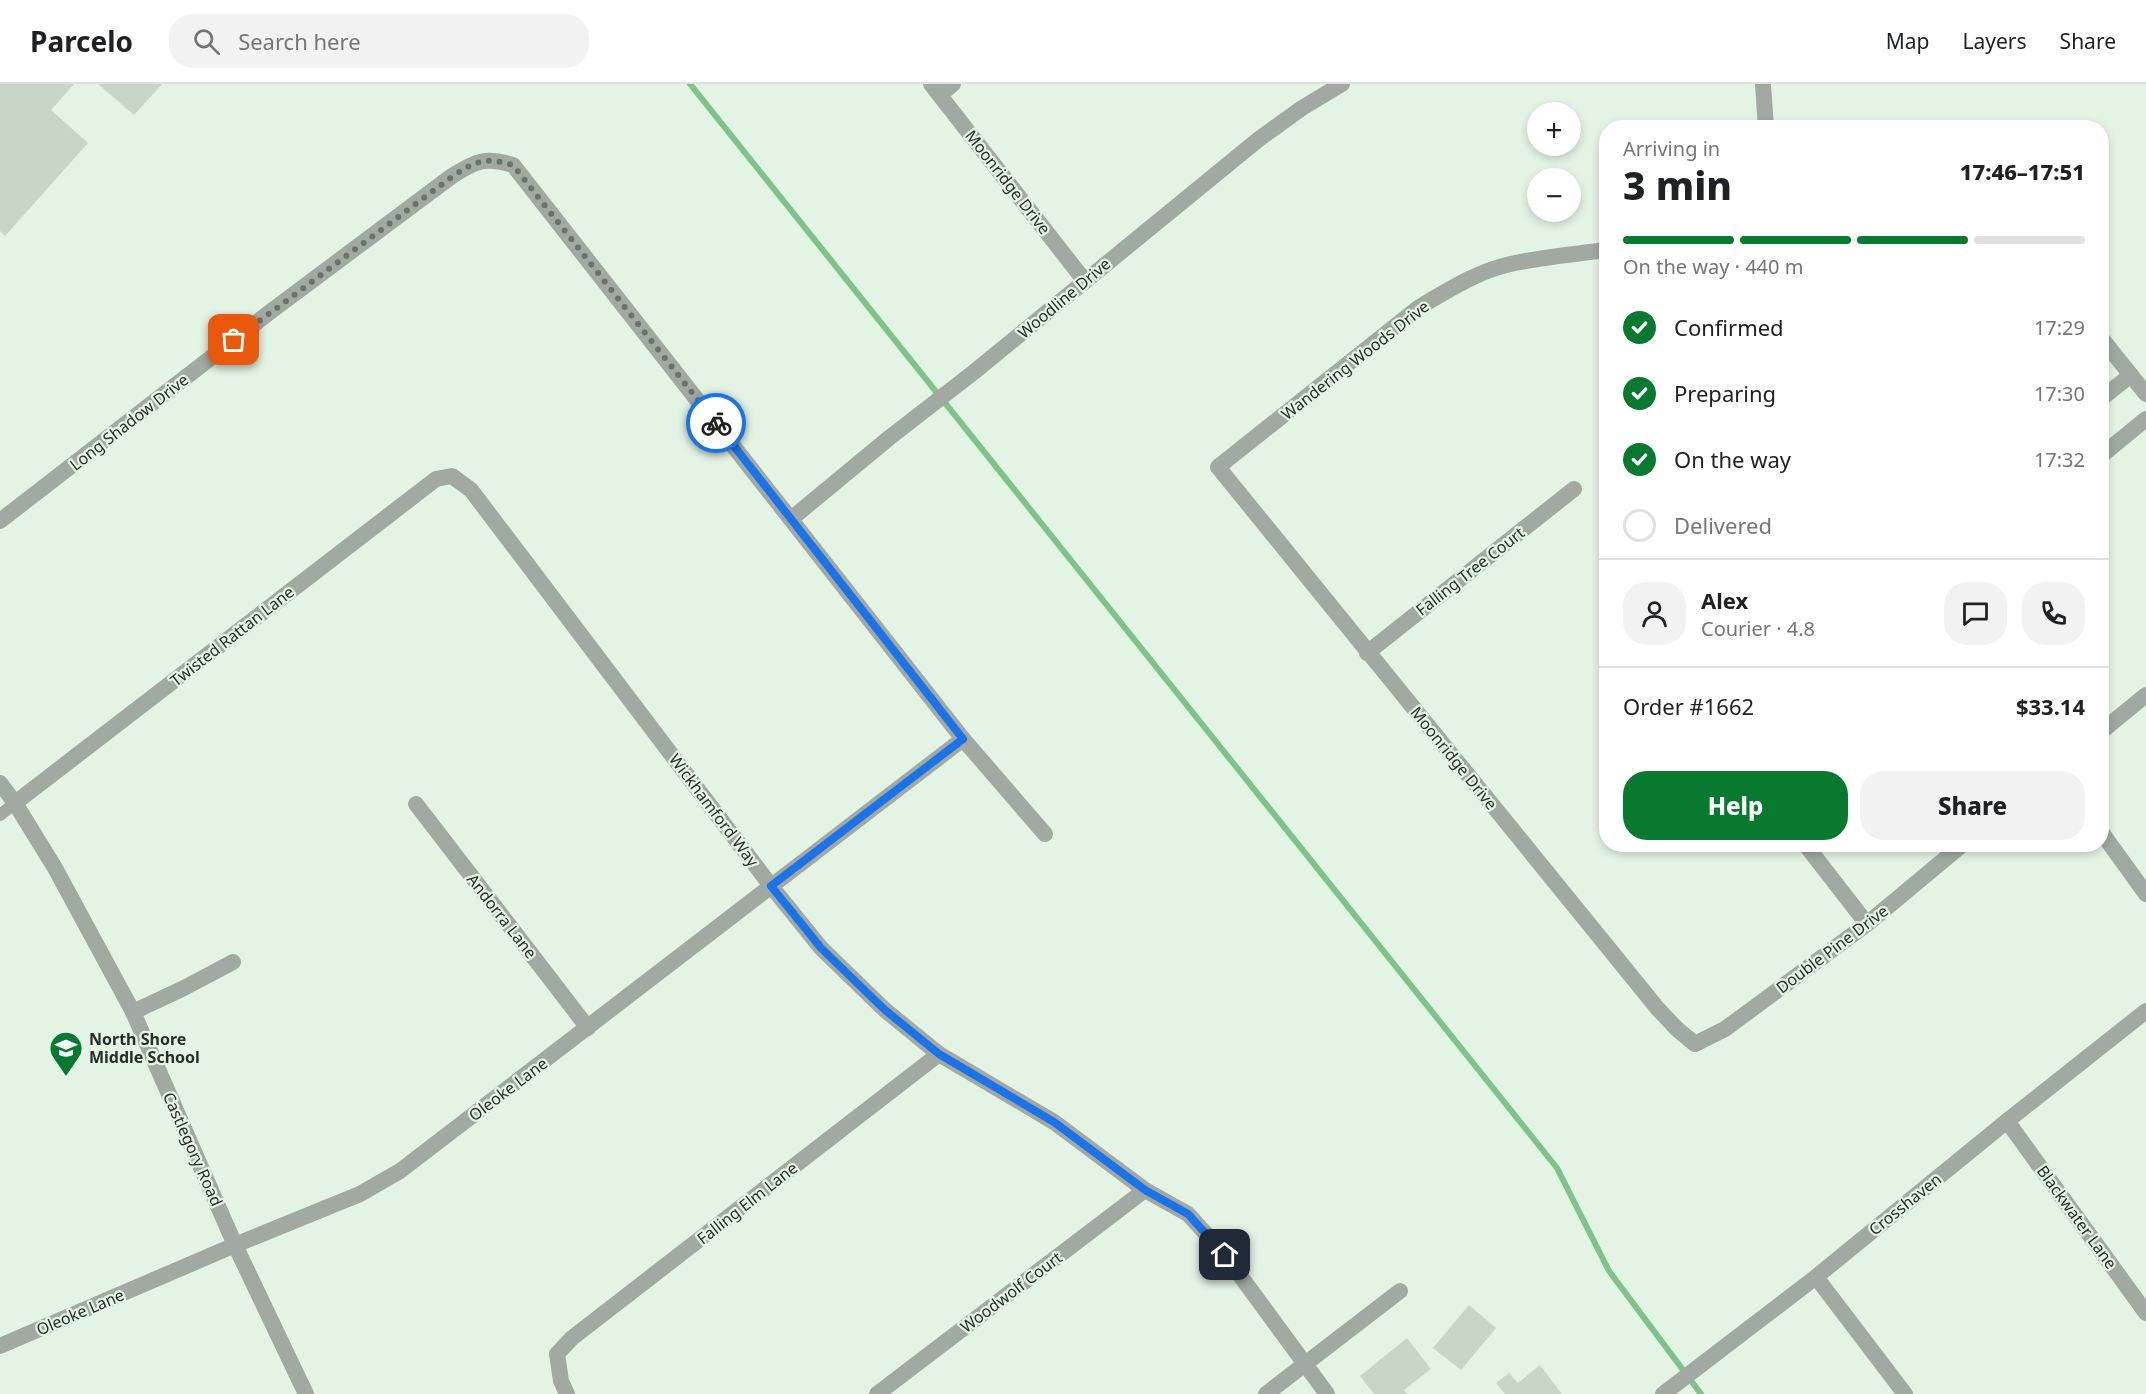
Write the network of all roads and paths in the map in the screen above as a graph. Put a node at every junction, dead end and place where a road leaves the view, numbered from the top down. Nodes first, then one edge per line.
1 (953, 84) edge
2 (1342, 84) edge
3 (1763, 84) edge
4 (936, 89) edge
5 (1765, 120) edge
6 (1599, 251) edge
7 (1084, 280) junction
8 (2109, 348) edge
9 (2131, 375) junction
10 (2109, 392) edge
11 (2146, 394) edge
12 (2146, 419) edge
13 (2109, 449) edge
14 (1218, 467) joint
15 (452, 476) joint
16 (1574, 489) dead end
17 (790, 519) junction
18 (0, 521) edge
19 (1367, 653) junction
20 (2146, 695) edge
21 (2109, 724) edge
22 (963, 739) junction
23 (0, 783) edge
24 (15, 802) junction
25 (416, 804) dead end
26 (0, 815) edge
27 (1045, 834) dead end
28 (2109, 843) edge
29 (1811, 852) edge
30 (1953, 852) edge
31 (771, 886) junction
32 (2146, 894) edge
33 (1867, 924) junction
34 (233, 962) dead end
35 (2146, 1011) edge
36 (133, 1012) junction
37 (588, 1028) junction
38 (1695, 1044) joint
39 (939, 1054) junction
40 (2007, 1121) junction
41 (1145, 1190) junction
42 (235, 1245) junction
43 (1816, 1277) junction
44 (1400, 1291) dead end
45 (2146, 1313) edge
46 (0, 1346) edge
47 (1304, 1365) junction
48 (306, 1394) edge
49 (567, 1394) edge
50 (877, 1394) edge
51 (1266, 1394) edge
52 (1327, 1394) edge
53 (1663, 1394) edge
54 (1905, 1394) edge

1 - 4 street
2 - 7 street, Woodline Drive
3 - 5 street
4 - 7 street, Moonridge Drive
6 - 14 street, Wandering Woods Drive
7 - 17 street, Woodline Drive
8 - 9 street
9 - 10 street
9 - 11 street
12 - 13 street
14 - 19 street, Moonridge Drive
15 - 24 street, Twisted Rattan Lane
15 - 31 street, Wickhamford Way
16 - 19 street, Falling Tree Court
17 - 18 street, Long Shadow Drive
17 - 22 street
19 - 38 street, Moonridge Drive
20 - 21 street
22 - 27 street
22 - 31 street, Oleoke Lane
23 - 24 street, Castlegory Road
24 - 26 lane
24 - 36 street, Castlegory Road
25 - 37 street, Andorra Lane
28 - 32 street
29 - 33 street
30 - 33 street, Double Pine Drive
31 - 37 street, Oleoke Lane
31 - 39 street, Wickhamford Way
33 - 38 street, Double Pine Drive
34 - 36 street
35 - 40 street, Crosshaven
36 - 42 street, Castlegory Road
37 - 42 street, Oleoke Lane
39 - 41 street, Wickhamford Way
39 - 49 street, Falling Elm Lane
40 - 43 street, Crosshaven
40 - 45 street, Blackwater Lane
41 - 47 street, Wickhamford Way
41 - 50 street, Woodwolf Court
42 - 46 street, Oleoke Lane
42 - 48 street, Castlegory Road
43 - 53 street, Crosshaven
43 - 54 street
44 - 47 street
47 - 51 street
47 - 52 street, Wickhamford Way

